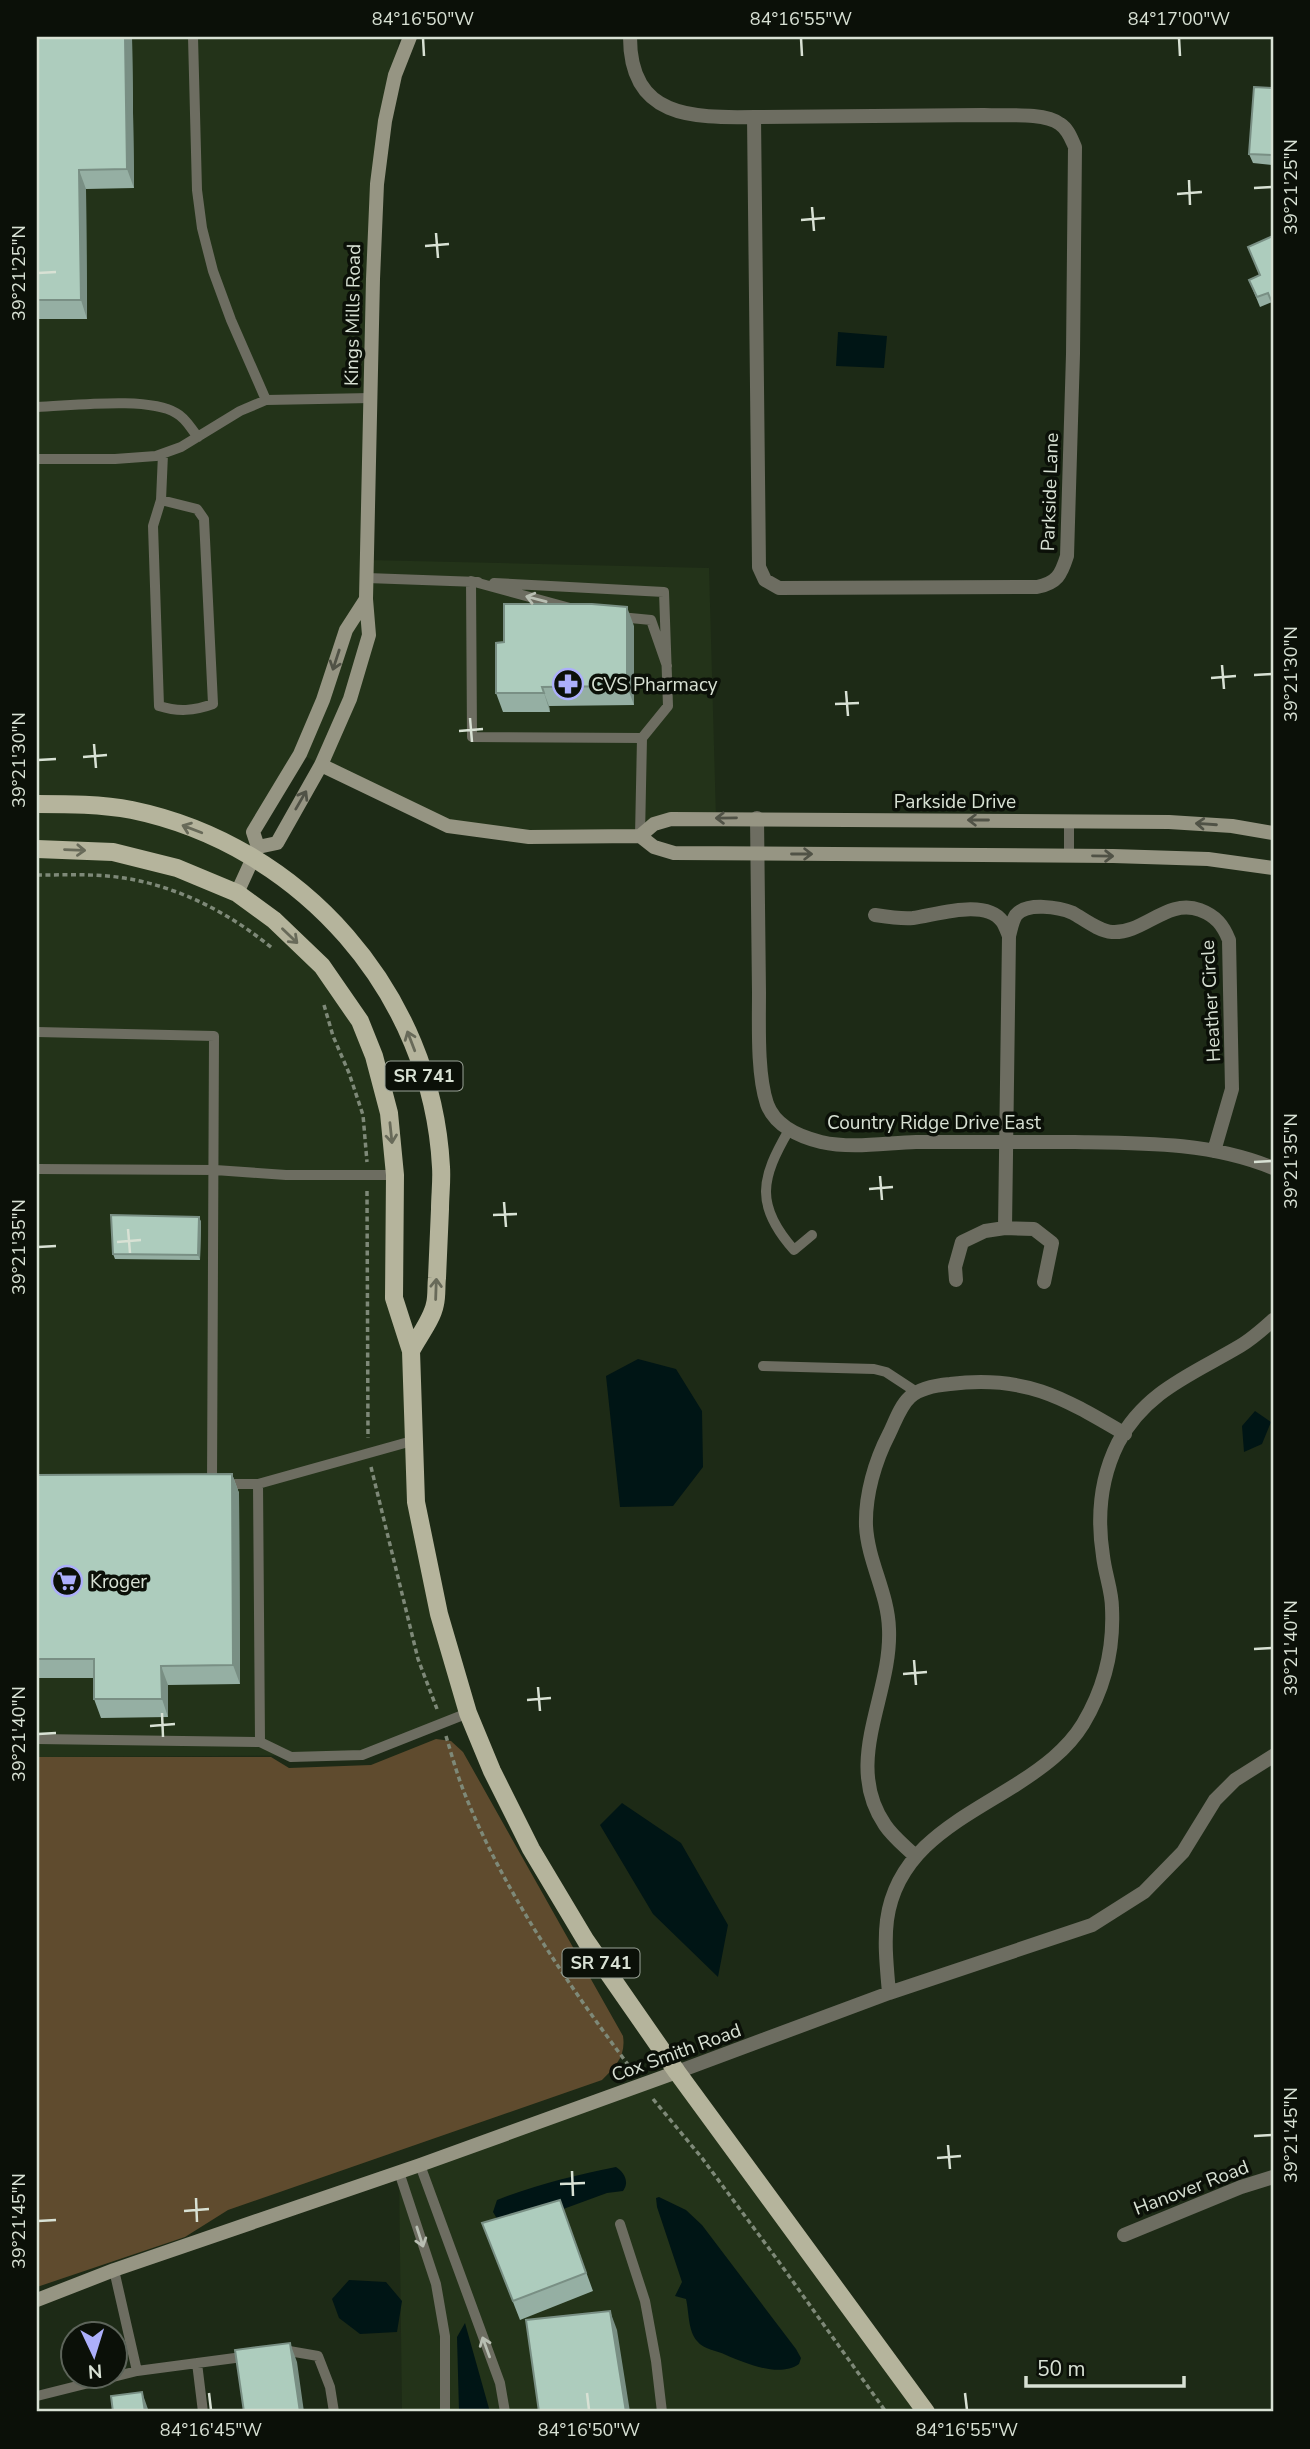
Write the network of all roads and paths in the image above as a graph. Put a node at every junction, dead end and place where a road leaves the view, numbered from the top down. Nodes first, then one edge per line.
1 (193, 37) edge
2 (410, 37) edge
3 (630, 37) edge
4 (754, 117) junction
5 (371, 398) junction
6 (266, 400) junction
7 (37, 407) edge
8 (198, 437) junction
9 (163, 454) junction
10 (37, 459) edge
11 (161, 500) junction
12 (367, 578) junction
13 (471, 582) junction
14 (366, 599) junction
15 (584, 611) edge
16 (610, 616) edge
17 (667, 666) junction
18 (642, 738) junction
19 (321, 765) junction
20 (37, 804) edge
21 (757, 818) junction
22 (1069, 821) junction
23 (1273, 833) edge
24 (640, 836) junction
25 (37, 849) edge
26 (256, 852) junction
27 (757, 853) junction
28 (1069, 855) junction
29 (1273, 868) edge
30 (37, 875) edge
31 (237, 893) junction
32 (875, 915) dead end
33 (1009, 936) junction
34 (277, 951) dead end
35 (317, 995) dead end
36 (37, 1032) edge
37 (789, 1130) junction
38 (1007, 1142) junction
39 (1214, 1151) junction
40 (37, 1168) edge
41 (1273, 1168) edge
42 (215, 1170) junction
43 (367, 1175) junction
44 (395, 1175) junction
45 (1005, 1228) junction
46 (812, 1235) dead end
47 (956, 1280) dead end
48 (1044, 1282) dead end
49 (1273, 1320) edge
50 (411, 1351) junction
51 (763, 1366) dead end
52 (918, 1393) junction
53 (1125, 1434) junction
54 (412, 1441) junction
55 (370, 1453) junction
56 (198, 1484) edge
57 (212, 1484) junction
58 (258, 1484) junction
59 (468, 1713) junction
60 (442, 1724) junction
61 (37, 1739) edge
62 (260, 1742) junction
63 (1273, 1756) edge
64 (915, 1856) junction
65 (889, 1993) junction
66 (677, 2072) junction
67 (643, 2085) junction
68 (420, 2165) junction
69 (399, 2172) junction
70 (1273, 2177) edge
71 (621, 2224) dead end
72 (1124, 2235) dead end
73 (114, 2270) junction
74 (37, 2300) edge
75 (197, 2363) junction
76 (137, 2371) junction
77 (37, 2396) edge
78 (203, 2412) edge
79 (334, 2412) edge
80 (445, 2412) edge
81 (505, 2412) edge
82 (663, 2412) edge
83 (886, 2412) edge
84 (926, 2412) edge

1 - 6 lane
2 - 5 street, Kings Mills Road
3 - 4 street, Parkside Lane
4 - 4 street, Parkside Lane
5 - 6 lane
5 - 12 street, Kings Mills Road
6 - 8 lane
7 - 8 lane
8 - 9 lane
9 - 10 lane
9 - 11 lane
11 - 11 lane
12 - 13 lane
12 - 14 street, Kings Mills Road
15 -> 13 lane
13 - 17 lane
13 - 18 lane
14 - 19 street, Kings Mills Road
14 -> 26 street
16 - 17 lane
17 - 18 lane
18 - 24 lane
19 - 24 street, Parkside Drive
26 -> 19 street, Kings Mills Road
26 -> 20 main road, SR 741
22 -> 21 street, Parkside Drive
21 -> 24 street, Parkside Drive
21 - 27 street
23 -> 22 street, Parkside Drive
22 - 28 lane
24 - 27 street, Parkside Drive
25 -> 31 main road, SR 741
26 - 31 street
50 -> 26 main road, SR 741
27 -> 28 street, Parkside Drive
27 - 37 street
28 -> 29 street, Parkside Drive
30 - 34 path
31 -> 44 main road, SR 741
32 - 33 street
33 - 38 street
33 - 39 street, Heather Circle
35 - 43 path
36 - 42 lane
37 - 38 street, Country Ridge Drive East
37 - 46 lane
38 - 39 street, Country Ridge Drive East
38 - 45 street
39 - 41 street, Country Ridge Drive East
40 - 42 lane
42 - 43 lane
42 - 57 lane
43 - 44 lane
43 - 55 path
44 - 50 main road, SR 741
45 - 47 street
45 - 48 street
49 - 53 street
50 - 54 main road, SR 741
51 - 52 lane
52 - 53 street
52 - 64 street
53 - 64 street
54 - 55 lane
54 - 59 main road, SR 741
55 - 58 lane
55 - 60 path
56 - 57 lane
57 - 58 lane
58 - 62 lane
59 - 60 lane
59 - 66 main road, SR 741
60 - 62 lane
60 - 67 path
61 - 62 lane
63 - 65 street, Cox Smith Road
64 - 65 street
65 - 66 street, Cox Smith Road
66 - 67 street, Cox Smith Road
66 - 84 main road, SR 741
67 - 68 street, Cox Smith Road
67 - 83 path
68 - 69 street, Cox Smith Road
81 -> 68 lane
69 - 73 street, Cox Smith Road
69 -> 80 lane
70 - 72 street, Hanover Road
71 - 82 lane
73 - 74 street, Cox Smith Road
73 - 76 lane
75 - 76 lane
75 - 78 lane
75 - 79 lane
76 - 77 lane

